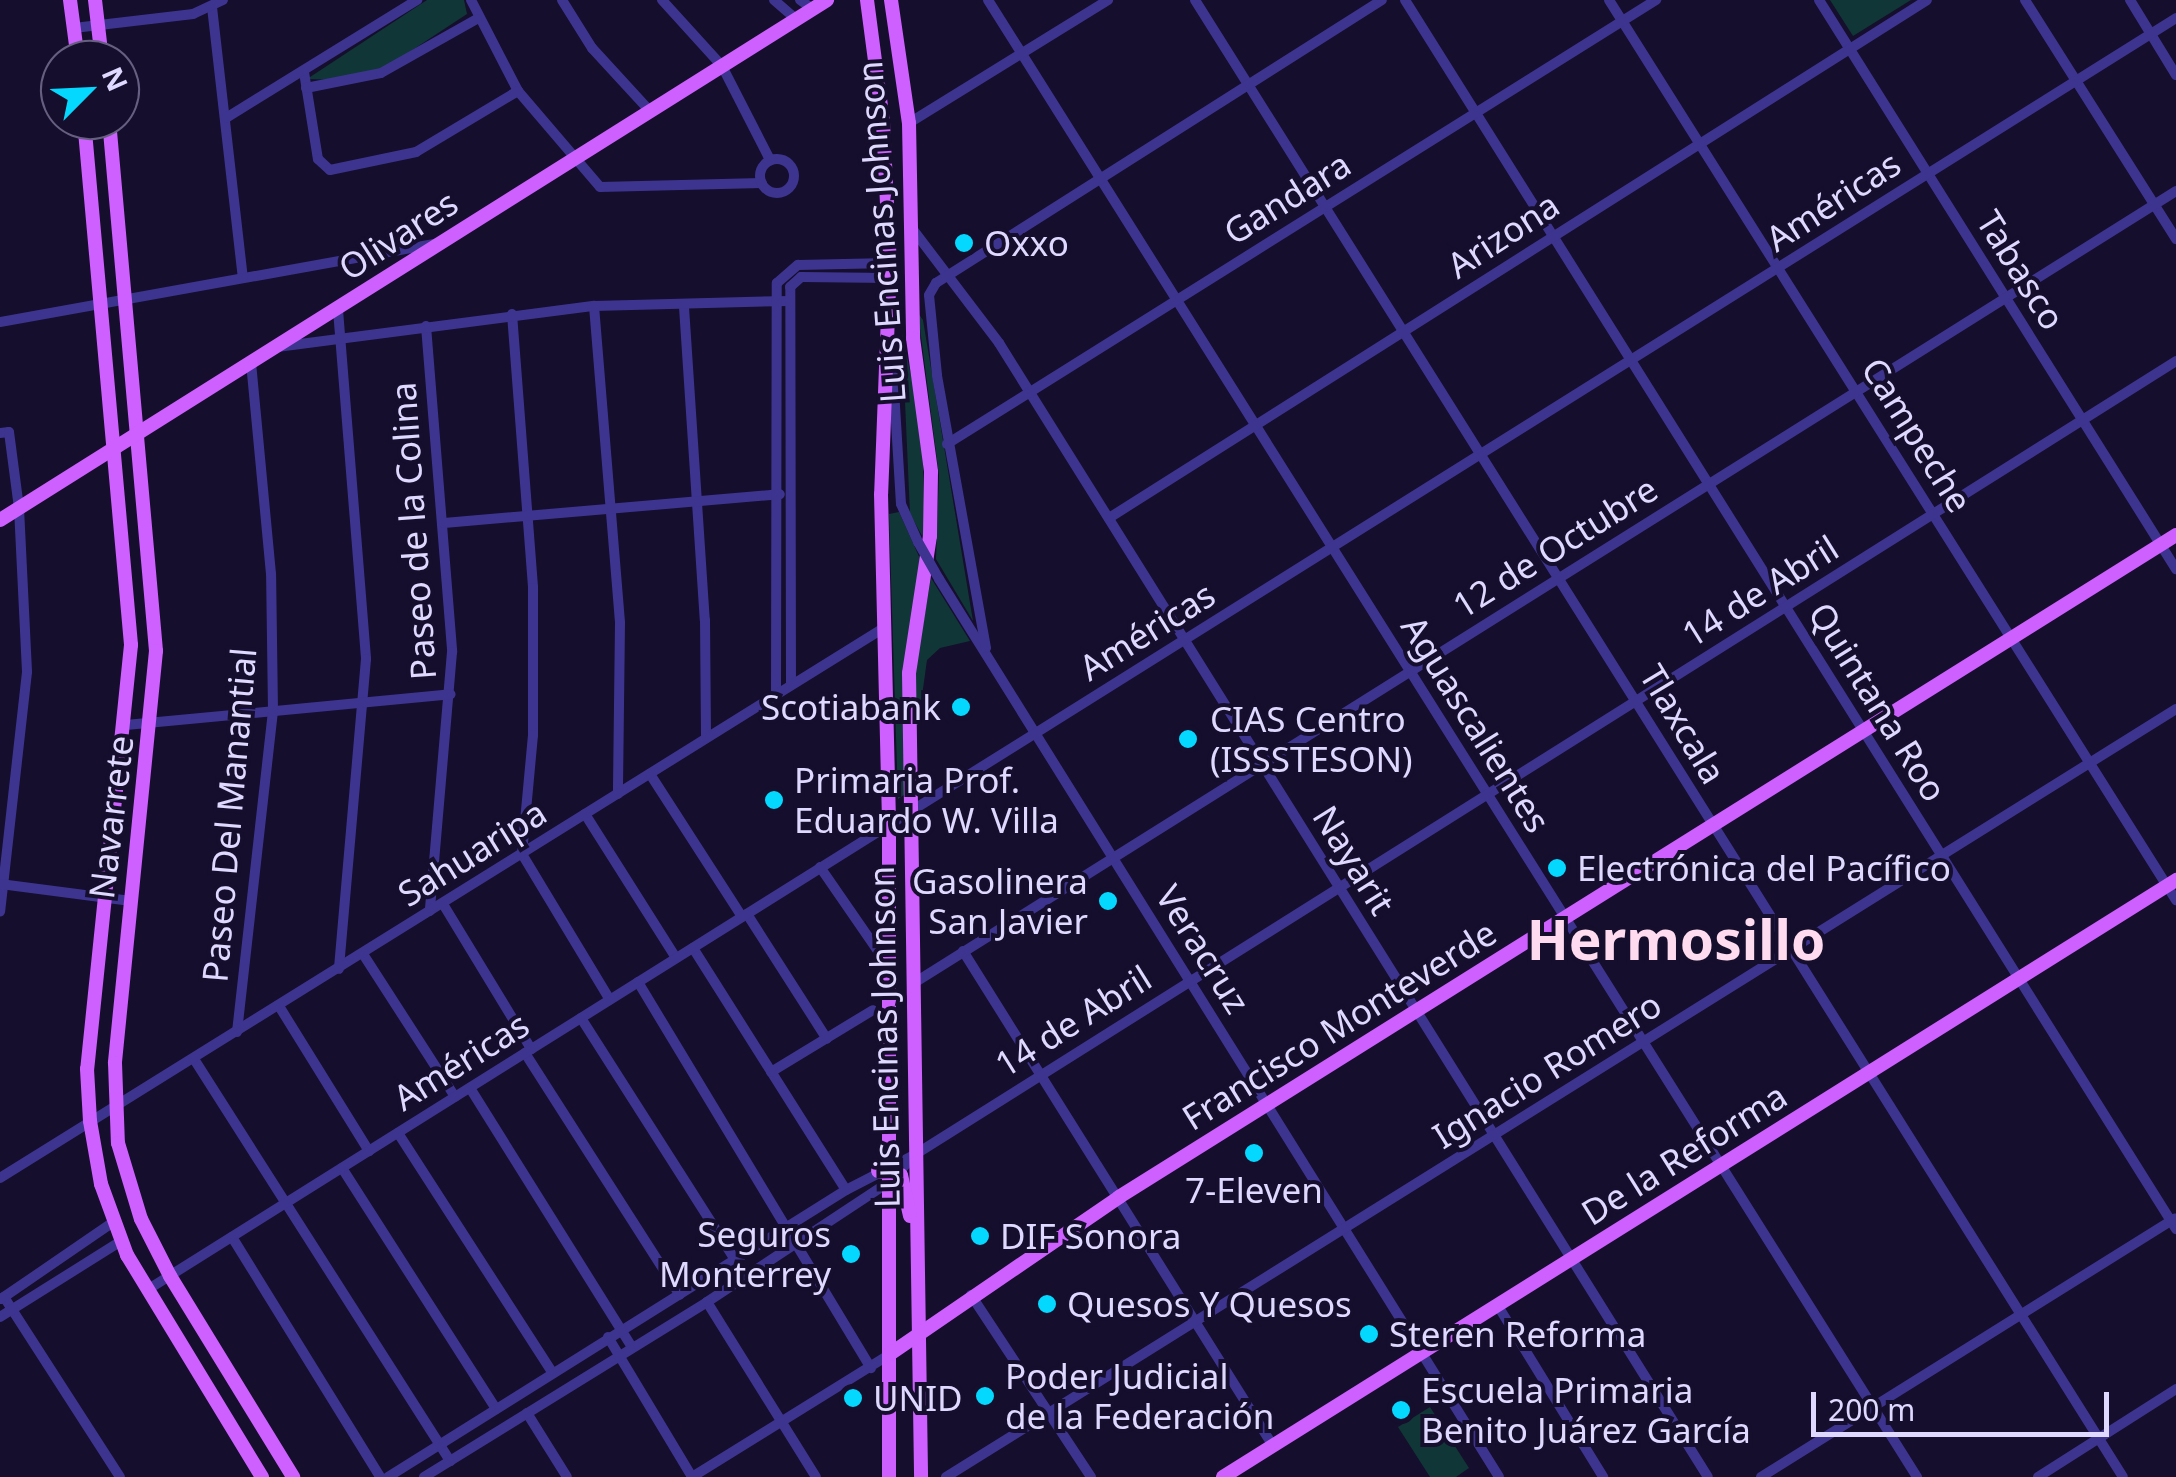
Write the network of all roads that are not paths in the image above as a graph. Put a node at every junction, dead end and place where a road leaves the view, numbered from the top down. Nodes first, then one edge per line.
1 (70, 0) edge
2 (96, 0) edge
3 (417, 0) edge
4 (471, 0) edge
5 (562, 0) edge
6 (662, 0) edge
7 (774, 0) edge
8 (828, 0) edge
9 (867, 0) edge
10 (891, 0) edge
11 (988, 0) edge
12 (1108, 0) edge
13 (1196, 0) edge
14 (1382, 0) edge
15 (1405, 0) edge
16 (1609, 0) edge
17 (1656, 0) edge
18 (1818, 0) edge
19 (1927, 0) edge
20 (2025, 0) edge
21 (2130, 0) edge
22 (218, 3) edge
23 (806, 5) edge
24 (2176, 18) edge
25 (478, 19) junction
26 (796, 19) junction
27 (1622, 21) junction
28 (98, 25) junction
29 (74, 28) junction
30 (2150, 34) junction
31 (76, 40) edge
32 (100, 40) edge
33 (1850, 47) junction
34 (1022, 54) junction
35 (722, 66) junction
36 (304, 72) junction
37 (2176, 75) edge
38 (2075, 81) junction
39 (1249, 84) junction
40 (306, 88) junction
41 (518, 91) junction
42 (650, 111) junction
43 (1476, 112) junction
44 (226, 118) junction
45 (909, 123) junction
46 (86, 140) edge
47 (110, 140) edge
48 (1702, 143) junction
49 (578, 158) junction
50 (770, 160) junction
51 (1928, 173) junction
52 (1100, 176) junction
53 (762, 182) junction
54 (2176, 191) edge
55 (2154, 205) junction
56 (1324, 206) junction
57 (911, 228) junction
58 (1552, 236) junction
59 (2176, 239) edge
60 (440, 242) junction
61 (1780, 268) junction
62 (890, 271) junction
63 (947, 273) junction
64 (242, 277) junction
65 (128, 298) junction
66 (2006, 298) junction
67 (1178, 300) junction
68 (104, 301) junction
69 (889, 301) junction
70 (776, 302) junction
71 (788, 302) junction
72 (594, 306) junction
73 (684, 307) junction
74 (338, 310) junction
75 (512, 314) junction
76 (0, 322) edge
77 (426, 326) junction
78 (1403, 332) junction
79 (341, 339) junction
80 (277, 347) junction
81 (1631, 359) junction
82 (2176, 362) edge
83 (251, 363) junction
84 (1858, 390) junction
85 (1030, 393) junction
86 (2083, 420) junction
87 (1257, 423) junction
88 (5, 433) edge
89 (140, 435) junction
90 (947, 444) junction
91 (116, 450) junction
92 (1481, 455) junction
93 (1709, 482) junction
94 (791, 493) junction
95 (776, 494) junction
96 (699, 501) junction
97 (19, 508) junction
98 (613, 509) junction
99 (1934, 515) junction
100 (529, 516) junction
101 (1110, 518) junction
102 (0, 520) edge
103 (444, 524) junction
104 (2176, 535) edge
105 (2160, 545) junction
106 (1332, 546) junction
107 (2176, 570) edge
108 (1558, 578) junction
109 (1785, 607) junction
110 (882, 630) junction
111 (2012, 639) junction
112 (1184, 640) junction
113 (987, 654) junction
114 (1409, 672) junction
115 (791, 685) junction
116 (451, 694) junction
117 (776, 694) junction
118 (1638, 701) junction
119 (366, 702) junction
120 (2176, 709) edge
121 (273, 711) junction
122 (153, 722) junction
123 (126, 725) junction
124 (1866, 731) junction
125 (1036, 734) junction
126 (706, 738) junction
127 (1262, 764) junction
128 (2091, 764) junction
129 (650, 774) junction
130 (618, 794) junction
131 (1488, 794) junction
132 (585, 814) junction
133 (911, 814) junction
134 (889, 825) junction
135 (1713, 828) junction
136 (522, 854) junction
137 (1111, 856) junction
138 (1943, 857) junction
139 (820, 867) junction
140 (2172, 883) edge
141 (2, 884) edge
142 (1338, 886) junction
143 (106, 898) junction
144 (2176, 900) edge
145 (131, 901) junction
146 (443, 904) junction
147 (430, 911) junction
148 (0, 912) edge
149 (744, 916) junction
150 (1566, 920) junction
151 (693, 948) junction
152 (1792, 951) junction
153 (963, 952) junction
154 (363, 954) junction
155 (676, 958) junction
156 (887, 964) junction
157 (339, 969) junction
158 (2019, 978) junction
159 (1188, 980) junction
160 (638, 982) junction
161 (914, 983) junction
162 (610, 1000) junction
163 (278, 1006) junction
164 (873, 1010) dead end
165 (1417, 1013) junction
166 (581, 1018) junction
167 (236, 1032) junction
168 (826, 1039) junction
169 (1644, 1043) junction
170 (528, 1051) junction
171 (194, 1059) junction
172 (772, 1072) junction
173 (1869, 1072) junction
174 (1041, 1074) junction
175 (470, 1088) junction
176 (455, 1097) junction
177 (1269, 1106) junction
178 (114, 1108) junction
179 (90, 1121) junction
180 (398, 1132) junction
181 (1493, 1136) junction
182 (368, 1151) junction
183 (916, 1154) junction
184 (1721, 1167) junction
185 (342, 1168) junction
186 (888, 1172) junction
187 (0, 1178) edge
188 (846, 1190) junction
189 (1119, 1197) junction
190 (286, 1203) junction
191 (2174, 1222) edge
192 (112, 1223) junction
193 (788, 1228) junction
194 (1345, 1229) junction
195 (232, 1237) junction
196 (121, 1241) junction
197 (917, 1241) junction
198 (798, 1242) junction
199 (735, 1260) junction
200 (1570, 1261) junction
201 (170, 1276) junction
202 (146, 1290) junction
203 (971, 1294) junction
204 (680, 1295) junction
205 (2, 1298) edge
206 (708, 1302) junction
207 (1498, 1306) junction
208 (12, 1310) junction
209 (2020, 1314) junction
210 (0, 1317) edge
211 (1197, 1322) junction
212 (919, 1329) junction
213 (622, 1330) junction
214 (608, 1338) junction
215 (632, 1346) junction
216 (890, 1354) junction
217 (1421, 1354) junction
218 (618, 1355) junction
219 (871, 1368) junction
220 (552, 1372) junction
221 (2176, 1389) edge
222 (1872, 1406) junction
223 (496, 1408) junction
224 (527, 1413) junction
225 (1050, 1413) junction
226 (782, 1424) junction
227 (2098, 1439) junction
228 (440, 1444) junction
229 (1274, 1446) junction
230 (427, 1453) junction
231 (450, 1461) junction
232 (440, 1473) edge
233 (120, 1477) edge
234 (262, 1477) edge
235 (293, 1477) edge
236 (380, 1477) edge
237 (388, 1477) edge
238 (424, 1477) edge
239 (567, 1477) edge
240 (692, 1477) edge
241 (816, 1477) edge
242 (889, 1477) edge
243 (922, 1477) edge
244 (946, 1477) edge
245 (1090, 1477) edge
246 (1224, 1477) edge
247 (1499, 1477) edge
248 (1603, 1477) edge
249 (1708, 1477) edge
250 (1760, 1477) edge
251 (1916, 1477) edge
252 (2038, 1477) edge
253 (2123, 1477) edge

1 - 29 main road
2 - 28 main road
3 - 36 street
4 - 25 street
5 - 42 street
6 - 35 street
7 - 26 street
8 - 23 main road, Olivares
9 - 62 main road, Luis Encinas Johnson
10 - 45 main road, Luis Encinas Johnson
11 - 34 street, Aguascalientes
12 - 34 street
13 - 39 street, Tlaxcala
14 - 39 street
15 - 43 street, Quintana Roo
16 - 27 street, Campeche
17 - 27 street, Gandara
18 - 33 street, Tabasco
19 - 33 street, Arizona
20 - 38 street
21 - 30 street
22 - 28 street
22 - 44 street
23 - 26 main road, Olivares
24 - 30 street, Américas
25 - 40 street
25 - 41 street
26 - 35 main road, Olivares
27 - 43 street, Gandara
27 - 48 street, Campeche
28 - 29 street
28 - 32 main road
29 - 31 main road
30 - 37 street
30 - 38 street, Américas
33 - 48 street, Arizona
33 - 51 street, Tabasco
34 - 45 street
34 - 52 street, Aguascalientes
35 - 42 main road, Olivares
35 - 50 street
36 - 40 street
36 - 44 street
38 - 51 street, Américas
38 - 55 street
39 - 52 street
39 - 56 street, Tlaxcala
40 - 41 street
41 - 49 street
42 - 49 main road, Olivares
43 - 56 street, Gandara
43 - 58 street, Quintana Roo
44 - 64 street
45 - 57 main road, Luis Encinas Johnson
46 - 68 main road, Navarrete
47 - 65 main road, Navarrete
48 - 58 street, Arizona
48 - 61 street, Campeche
49 - 53 street
49 - 60 main road, Olivares
50 - 53 street
50 - 53 street
51 - 61 street, Américas
51 - 66 street, Tabasco
52 - 63 street
52 - 67 street, Aguascalientes
54 - 55 street, 12 de Octubre
55 - 59 street
55 - 66 street, 12 de Octubre
56 - 67 street, Gandara
56 - 78 street, Tlaxcala
57 - 63 street, Nayarit
57 - 133 main road, Luis Encinas Johnson
58 - 78 street, Arizona
58 - 81 street, Quintana Roo
60 - 64 street
60 - 74 main road, Olivares
61 - 81 street, Américas
61 - 84 street, Campeche
62 - 69 main road, Luis Encinas Johnson
62 - 70 street
62 - 71 street
63 - 85 street, Nayarit
63 - 90 street
64 - 65 street
65 - 68 street
65 - 89 main road, Navarrete
66 - 84 street, 12 de Octubre
66 - 86 street, Tabasco
67 - 85 street, Gandara
67 - 87 street, Aguascalientes
68 - 76 street
68 - 91 main road, Navarrete
69 - 110 main road, Luis Encinas Johnson
69 - 113 street, Veracruz, bridge
70 - 71 street
70 - 73 street
70 - 95 street
71 - 94 street
72 - 73 street
72 - 75 street
72 - 98 street
73 - 96 street
74 - 79 street
74 - 80 main road, Olivares
75 - 77 street
75 - 100 street
77 - 79 street
77 - 103 street, Paseo de la Colina
78 - 87 street, Arizona
78 - 92 street, Tlaxcala
79 - 80 street
79 - 119 street
80 - 83 main road, Olivares
81 - 92 street, Américas
81 - 93 street, Quintana Roo
82 - 86 street, 14 de Abril
83 - 89 main road, Olivares
83 - 121 street, Paseo Del Manantial
84 - 93 street, 12 de Octubre
84 - 99 street, Campeche
85 - 90 street, Gandara
85 - 101 street, Nayarit
86 - 99 street, 14 de Abril
86 - 105 street, Tabasco
87 - 101 street, Arizona
87 - 106 street, Aguascalientes
88 - 97 street
89 - 91 main road, Olivares
89 - 122 main road, Navarrete
90 - 113 street
91 - 97 main road, Olivares
91 - 123 main road, Navarrete
92 - 106 street, Américas
92 - 108 street, Tlaxcala
93 - 108 street, 12 de Octubre
93 - 109 street, Quintana Roo
94 - 95 street
94 - 115 street
95 - 96 street
95 - 117 street
96 - 98 street
96 - 126 street
97 - 102 main road, Olivares
97 - 141 street
98 - 100 street
98 - 130 street
99 - 109 street, 14 de Abril
99 - 111 street, Campeche
100 - 103 street
100 - 136 street
101 - 112 street, Nayarit
103 - 116 street, Paseo de la Colina
104 - 105 main road, Francisco Monteverde
105 - 107 street, Tabasco
105 - 111 main road, Francisco Monteverde
106 - 112 street, Américas
106 - 114 street, Aguascalientes
108 - 114 street, 12 de Octubre
108 - 118 street, Tlaxcala
109 - 118 street, 14 de Abril
109 - 124 street, Quintana Roo
110 - 115 street, Sahuaripa
110 - 134 main road, Luis Encinas Johnson
111 - 124 main road, Francisco Monteverde
111 - 128 street, Campeche
112 - 125 street, Américas
112 - 127 street, Nayarit
113 - 125 street, Veracruz
114 - 127 street, 12 de Octubre
114 - 131 street, Aguascalientes
115 - 117 street, Sahuaripa
116 - 119 street
116 - 147 street, Paseo de la Colina
117 - 126 street, Sahuaripa
118 - 131 street, 14 de Abril
118 - 135 street, Tlaxcala
119 - 121 street
119 - 157 street
120 - 128 street, Ignacio Romero
121 - 122 street
121 - 167 street, Paseo Del Manantial
122 - 123 street
122 - 145 main road, Navarrete
123 - 143 main road, Navarrete
124 - 135 main road, Francisco Monteverde
124 - 138 street, Quintana Roo
125 - 133 street, Américas
125 - 137 street, Veracruz
126 - 129 street, Sahuaripa
127 - 137 street, 12 de Octubre
127 - 142 street, Nayarit
128 - 138 street, Ignacio Romero
128 - 140 street, Campeche
129 - 130 street, Sahuaripa
129 - 149 street
130 - 132 street, Sahuaripa
131 - 142 street, 14 de Abril
131 - 150 street, Aguascalientes
132 - 136 street, Sahuaripa
132 - 155 street
133 - 134 street, Américas
133 - 161 main road, Luis Encinas Johnson
134 - 139 street, Américas
134 - 156 main road, Luis Encinas Johnson
135 - 150 main road, Francisco Monteverde
135 - 152 street, Tlaxcala
136 - 146 street, Sahuaripa
136 - 162 street
137 - 153 street, 12 de Octubre
137 - 159 street, Veracruz
138 - 152 street, Ignacio Romero
138 - 158 street, Quintana Roo
139 - 149 street, Américas
139 - 156 street
140 - 144 street, Campeche
140 - 158 main road, De la Reforma
141 - 143 street
141 - 148 street
142 - 159 street, 14 de Abril
142 - 165 street, Nayarit
143 - 145 street
143 - 179 main road, Navarrete
145 - 178 main road, Navarrete
146 - 147 street, Sahuaripa
146 - 170 street
147 - 154 street, Sahuaripa
149 - 151 street, Américas
149 - 168 street
150 - 165 main road, Francisco Monteverde
150 - 169 street, Aguascalientes
151 - 155 street, Américas
151 - 172 street
152 - 169 street, Ignacio Romero
152 - 173 street, Tlaxcala
153 - 161 street, 12 de Octubre
153 - 174 street
154 - 157 street, Sahuaripa
154 - 176 street
155 - 160 street, Américas
156 - 186 main road, Luis Encinas Johnson
157 - 163 street, Sahuaripa
158 - 173 main road, De la Reforma
158 - 191 street, Quintana Roo
159 - 174 street, 14 de Abril
159 - 177 street, Veracruz
160 - 162 street, Américas
160 - 193 street
161 - 183 main road, Luis Encinas Johnson
162 - 166 street, Américas
163 - 167 street, Sahuaripa
163 - 182 street
164 - 168 street
165 - 177 main road, Francisco Monteverde
165 - 181 street, Nayarit
166 - 170 street, Américas
166 - 199 street
167 - 171 street, Sahuaripa
168 - 172 street
169 - 181 street, Ignacio Romero
169 - 184 street, Aguascalientes
170 - 175 street, Américas
170 - 204 street
171 - 178 street, Sahuaripa
171 - 190 street
172 - 188 street
173 - 184 main road, De la Reforma
173 - 209 street, Tlaxcala
174 - 183 street, 14 de Abril
174 - 189 street
175 - 176 street, Américas
175 - 213 street
176 - 180 street, Américas
177 - 189 main road, Francisco Monteverde
177 - 194 street, Veracruz
178 - 179 street, Sahuaripa
178 - 201 main road, Navarrete
179 - 187 street, Sahuaripa
179 - 192 main road, Navarrete
180 - 182 street, Américas
180 - 220 street
181 - 194 street, Ignacio Romero
181 - 200 street, Nayarit
182 - 185 street, Américas
183 - 186 street, 14 de Abril
183 - 197 main road, Luis Encinas Johnson
184 - 200 main road, De la Reforma
184 - 222 street, Aguascalientes
185 - 190 street, Américas
185 - 223 street
186 - 188 street, 14 de Abril
186 - 197 main road
186 - 198 street, 14 de Abril
186 - 216 main road, Luis Encinas Johnson
188 - 193 street, 14 de Abril
189 - 203 main road, Francisco Monteverde
189 - 211 street
190 - 195 street, Américas
190 - 228 street
191 - 209 street
192 - 196 main road, Navarrete
192 - 205 street
193 - 198 street
193 - 199 street, 14 de Abril
194 - 211 street, Ignacio Romero
194 - 217 street, Veracruz
195 - 201 street, Américas
195 - 236 street
196 - 202 main road, Navarrete
196 - 208 street
197 - 212 main road, Luis Encinas Johnson
198 - 206 street, 14 de Abril
198 - 219 street
199 - 204 street, 14 de Abril
200 - 207 main road, De la Reforma
200 - 249 street, Nayarit
201 - 202 street, Américas
201 - 235 main road, Navarrete
202 - 234 main road, Navarrete
203 - 212 main road, Francisco Monteverde
203 - 225 street
204 - 213 street, 14 de Abril
205 - 208 street
206 - 215 street, 14 de Abril
206 - 226 street
207 - 217 main road, De la Reforma
207 - 248 street
208 - 210 street
208 - 233 street
209 - 222 street
209 - 227 street, Tlaxcala
211 - 225 street, Ignacio Romero
211 - 229 street
212 - 216 main road, Francisco Monteverde
212 - 243 main road, Luis Encinas Johnson
213 - 214 street, 14 de Abril
213 - 215 street
214 - 218 street
214 - 220 street, 14 de Abril
215 - 218 street, 14 de Abril
216 - 219 street, Francisco Monteverde
216 - 242 main road, Luis Encinas Johnson
217 - 229 main road, De la Reforma
217 - 247 street, Veracruz
218 - 224 street, 14 de Abril
218 - 240 street
219 - 226 street, Francisco Monteverde
220 - 223 street, 14 de Abril
221 - 227 street
222 - 250 street
222 - 251 street, Aguascalientes
223 - 228 street, 14 de Abril
224 - 231 street, 14 de Abril
224 - 239 street
225 - 244 street, Ignacio Romero
225 - 245 street
226 - 240 street, Francisco Monteverde
226 - 241 street
227 - 252 street
227 - 253 street, Tlaxcala
228 - 230 street, 14 de Abril
228 - 231 street
229 - 246 main road, De la Reforma
230 - 232 street
230 - 237 street, 14 de Abril
231 - 232 street, 14 de Abril
232 - 238 street, 14 de Abril

